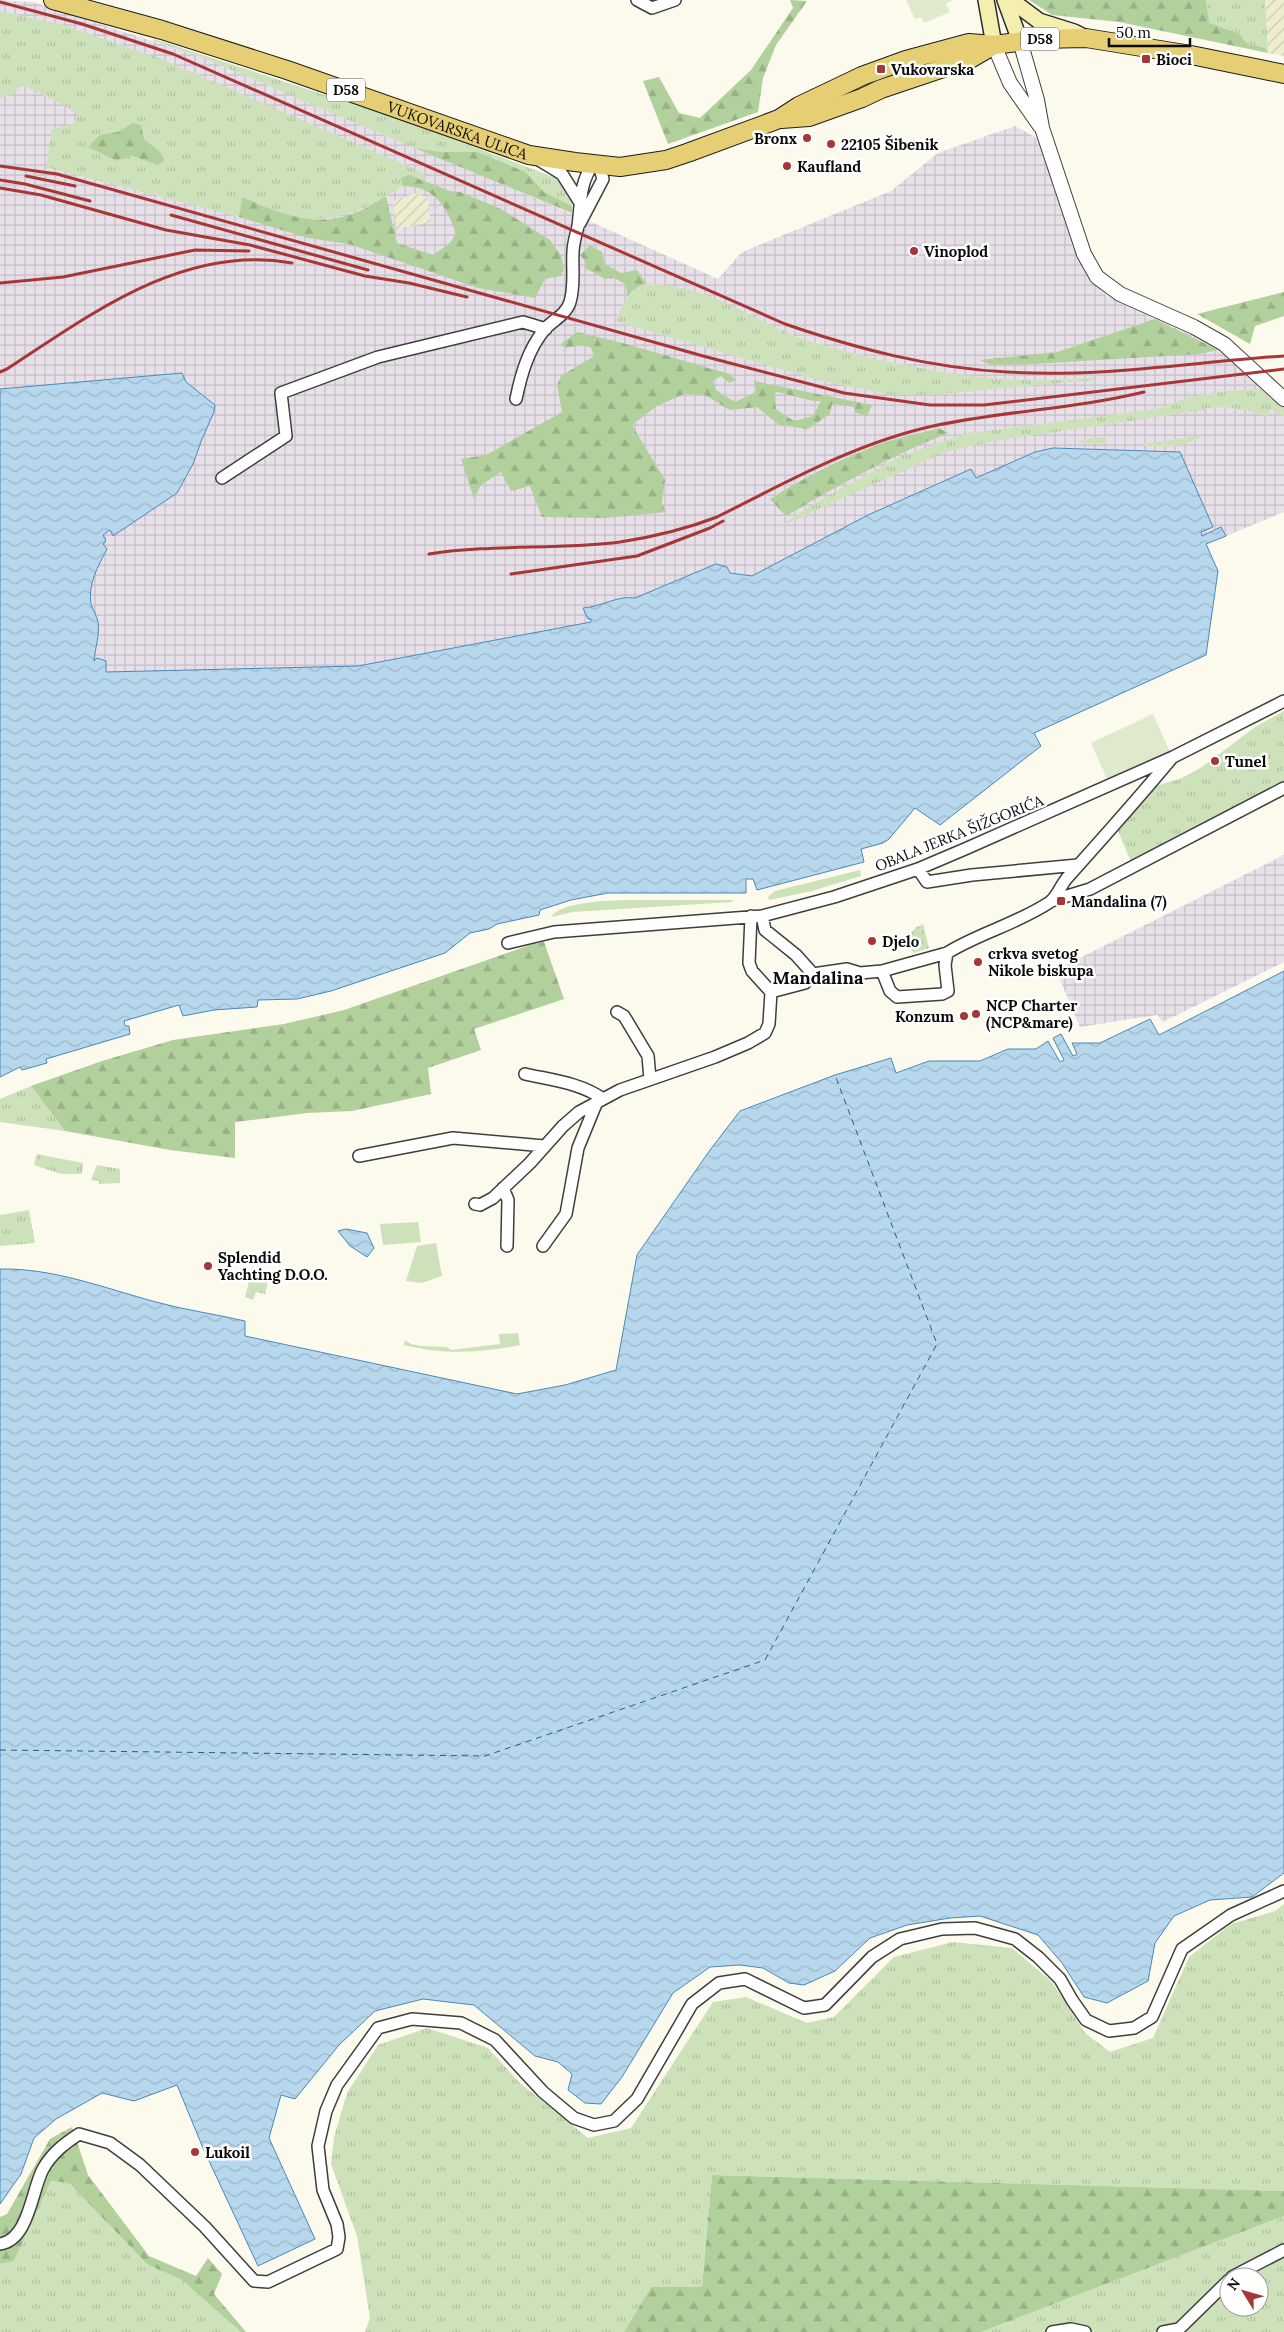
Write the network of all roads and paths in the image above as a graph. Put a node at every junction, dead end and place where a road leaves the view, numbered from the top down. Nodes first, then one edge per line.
1 (53, 0) edge
2 (637, 0) edge
3 (675, 0) edge
4 (986, 0) edge
5 (1005, 0) edge
6 (1011, 0) edge
7 (1086, 38) junction
8 (1020, 41) junction
9 (994, 45) junction
10 (1284, 74) edge
11 (1042, 128) junction
12 (529, 154) junction
13 (596, 164) junction
14 (579, 201) junction
15 (578, 226) junction
16 (546, 328) junction
17 (516, 399) dead end
18 (1284, 399) edge
19 (222, 478) dead end
20 (1284, 701) edge
21 (1173, 757) junction
22 (1284, 788) edge
23 (1078, 865) junction
24 (918, 869) junction
25 (1052, 902) junction
26 (757, 916) junction
27 (508, 943) dead end
28 (947, 953) junction
29 (882, 971) junction
30 (813, 974) junction
31 (771, 992) junction
32 (616, 1012) dead end
33 (525, 1074) dead end
34 (650, 1079) junction
35 (599, 1102) junction
36 (544, 1146) junction
37 (359, 1156) dead end
38 (504, 1188) junction
39 (474, 1204) dead end
40 (507, 1246) dead end
41 (543, 1246) dead end
42 (1284, 1891) edge
43 (0, 2244) edge
44 (1284, 2250) edge
45 (1251, 2267) edge
46 (1219, 2289) edge
47 (1052, 2332) edge
48 (1085, 2332) edge
49 (1163, 2332) edge

1 - 12 main road, VUKOVARSKA ULICA / D58
2 - 3 street
4 - 9 main road
5 - 8 main road
6 - 7 main road
7 - 8 main road, D58
7 - 10 main road, D58
8 - 9 main road, D58
8 - 11 street
9 - 11 street
9 - 13 main road, VUKOVARSKA ULICA / D58
11 - 18 street
12 - 13 main road, VUKOVARSKA ULICA / D58
12 - 14 street
13 - 14 street
13 - 15 street
14 - 15 street
15 - 16 street
16 - 17 street
16 - 19 street
20 - 21 street, OBALA JERKA ŠIŽGORIĆA
21 - 23 street
21 - 24 street, OBALA JERKA ŠIŽGORIĆA
22 - 25 street
23 - 24 street
23 - 25 street
24 - 26 street, OBALA JERKA ŠIŽGORIĆA
25 - 28 street
26 - 27 street, OBALA JERKA ŠIŽGORIĆA
26 - 30 street
26 - 31 street
28 - 29 street
28 - 29 street
29 - 30 street
30 - 31 street
31 - 34 street
32 - 34 street
33 - 35 street
34 - 35 street
35 - 36 street
35 - 41 street
36 - 37 street
36 - 38 street
38 - 39 street
38 - 40 street
42 - 43 street
44 - 45 street
46 - 49 street
47 - 48 street

